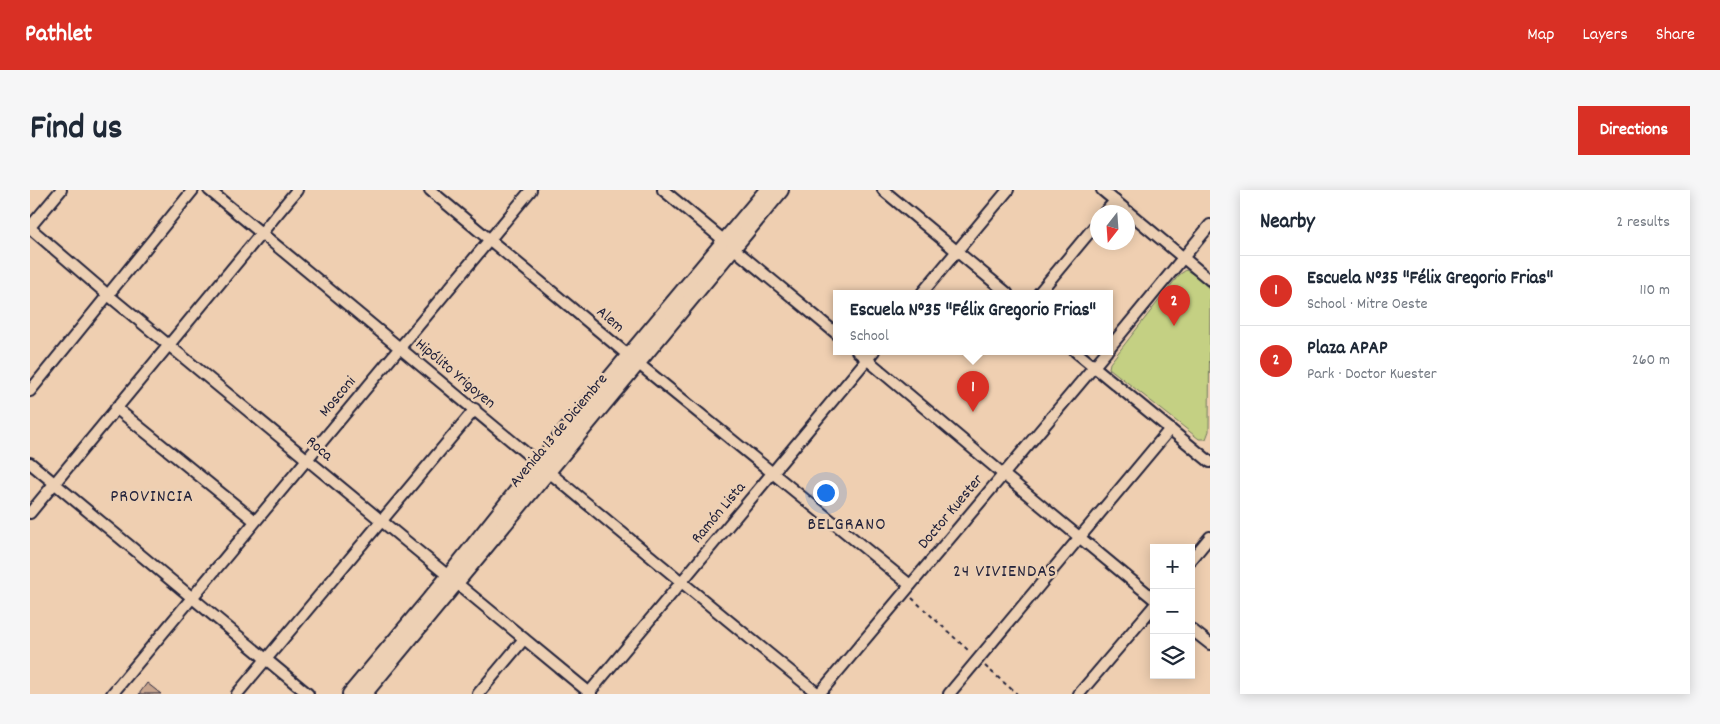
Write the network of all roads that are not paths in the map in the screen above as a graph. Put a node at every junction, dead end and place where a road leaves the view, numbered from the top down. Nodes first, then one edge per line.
1 (61, 190) edge
2 (193, 190) edge
3 (208, 190) edge
4 (297, 190) edge
5 (430, 190) edge
6 (531, 190) edge
7 (663, 190) edge
8 (767, 190) edge
9 (781, 190) edge
10 (883, 190) edge
11 (1008, 190) edge
12 (1102, 190) edge
13 (1115, 201) junction
14 (1111, 205) edge
15 (1210, 225) edge
16 (30, 228) edge
17 (1090, 232) edge
18 (261, 233) junction
19 (490, 239) junction
20 (729, 245) junction
21 (958, 252) junction
22 (1182, 258) junction
23 (1210, 280) edge
24 (925, 290) edge
25 (1003, 290) edge
26 (1041, 290) edge
27 (108, 295) junction
28 (833, 331) edge
29 (1113, 343) edge
30 (168, 345) junction
31 (400, 347) junction
32 (870, 355) edge
33 (1080, 355) edge
34 (1104, 355) edge
35 (634, 359) junction
36 (1094, 367) junction
37 (30, 391) edge
38 (116, 408) junction
39 (475, 409) junction
40 (1170, 428) junction
41 (306, 458) junction
42 (1210, 462) edge
43 (30, 463) edge
44 (543, 467) junction
45 (772, 472) junction
46 (1003, 474) junction
47 (54, 483) junction
48 (30, 513) edge
49 (382, 520) junction
50 (255, 522) junction
51 (1078, 536) junction
52 (1210, 537) edge
53 (1195, 555) edge
54 (452, 580) junction
55 (681, 582) junction
56 (907, 588) junction
57 (1150, 596) edge
58 (191, 598) junction
59 (1150, 611) edge
60 (1195, 632) edge
61 (524, 639) junction
62 (1210, 644) edge
63 (266, 659) junction
64 (589, 693) edge
65 (112, 694) edge
66 (237, 694) edge
67 (308, 694) edge
68 (350, 694) edge
69 (364, 694) edge
70 (478, 694) edge
71 (819, 694) edge
72 (949, 694) edge
73 (1079, 694) edge

1 - 16 street
2 - 27 street
3 - 18 street, Hipólito Yrigoyen
4 - 18 street
5 - 19 street, Alem
6 - 19 street, Mosconi
7 - 20 street
8 - 20 street, Avenida 13 de Diciembre
9 - 20 street, Avenida 13 de Diciembre
10 - 21 street
11 - 21 street
12 - 13 street
13 - 14 street
13 - 22 street
15 - 22 street
16 - 27 street, Roca
17 - 26 street
18 - 30 street
18 - 31 street, Hipólito Yrigoyen
19 - 31 street, Mosconi
19 - 35 street, Alem
20 - 28 street
20 - 35 street, Avenida 13 de Diciembre
21 - 24 street
21 - 25 street
22 - 23 street
22 - 29 street
27 - 30 street, Roca
27 - 37 street
30 - 38 street
30 - 41 street, Roca
31 - 39 street, Hipólito Yrigoyen
31 - 41 street, Mosconi
32 - 45 street, Ramón Lista
32 - 46 street
33 - 36 street
34 - 36 street, Doctor Kuester
35 - 44 street, Avenida 13 de Diciembre
35 - 45 street, Alem
36 - 40 street
36 - 46 street, Doctor Kuester
38 - 47 street
38 - 50 street
39 - 44 street, Hipólito Yrigoyen
39 - 49 street
40 - 42 street
40 - 51 street
41 - 49 street, Roca
41 - 50 street, Mosconi
43 - 47 street
44 - 54 street, Avenida 13 de Diciembre
44 - 55 street, Hipólito Yrigoyen
45 - 55 street, Ramón Lista
45 - 56 street, Alem
46 - 51 street
46 - 56 street, Doctor Kuester
47 - 48 street
47 - 58 street
49 - 54 street, Roca
49 - 63 street
50 - 58 street, Mosconi
51 - 57 street
51 - 72 street
52 - 53 street
54 - 61 street, Roca
54 - 68 street, Avenida 13 de Diciembre
54 - 69 street, Avenida 13 de Diciembre
55 - 64 street, Ramón Lista
55 - 71 street, Hipólito Yrigoyen
56 - 71 street, Doctor Kuester
58 - 63 street
58 - 65 street, Mosconi
59 - 73 street
60 - 62 street
61 - 64 street, Roca
61 - 70 street
63 - 66 street
63 - 67 street

